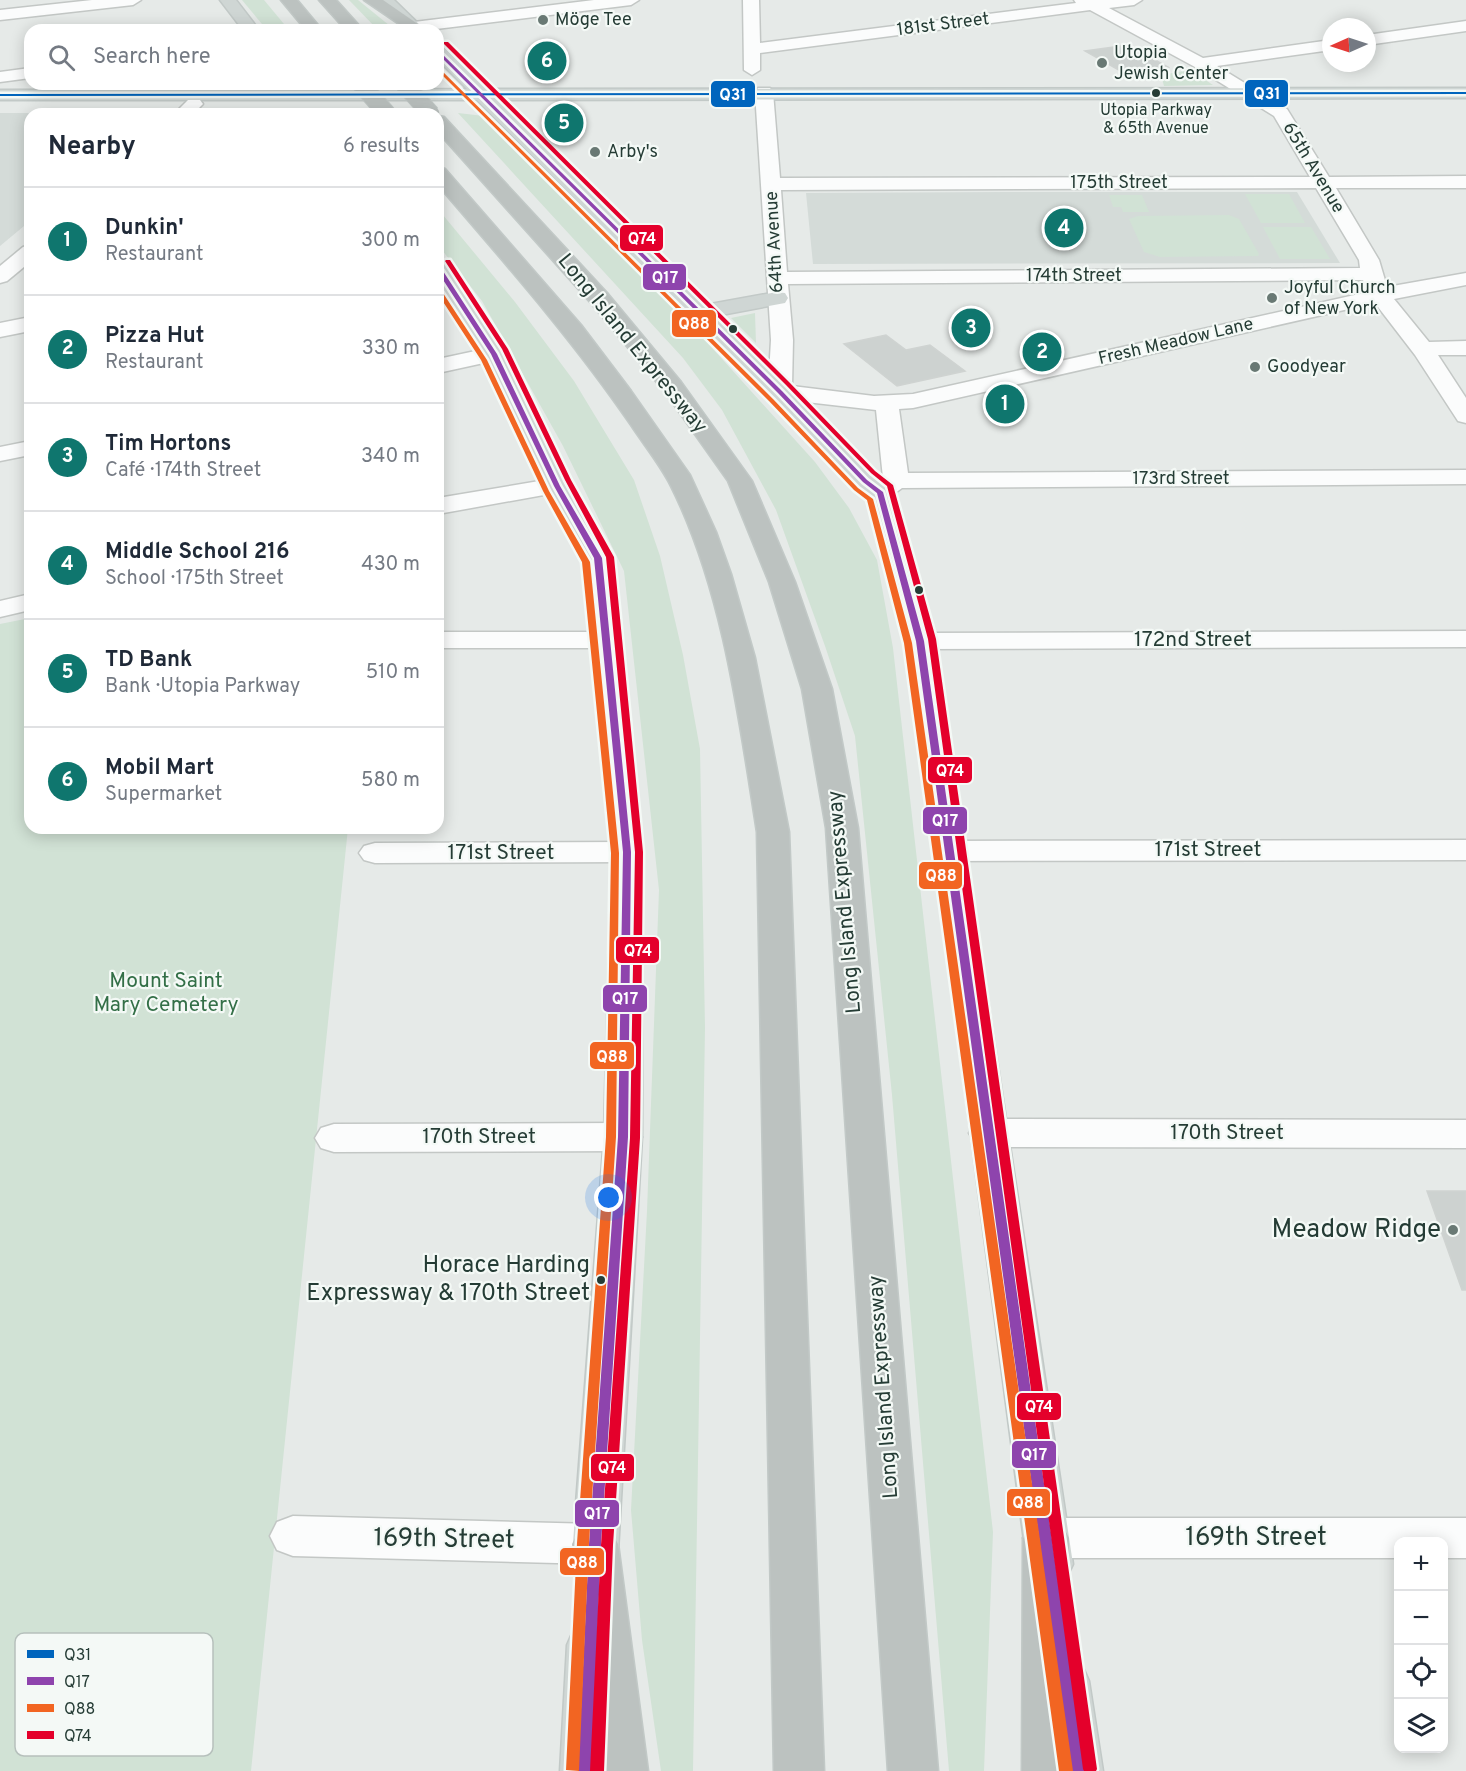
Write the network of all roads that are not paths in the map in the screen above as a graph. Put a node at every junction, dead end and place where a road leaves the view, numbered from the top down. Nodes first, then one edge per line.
1 (133, 0) edge
2 (228, 0) edge
3 (289, 0) edge
4 (327, 0) edge
5 (372, 0) edge
6 (385, 0) edge
7 (631, 0) edge
8 (751, 0) edge
9 (1134, 0) edge
10 (1087, 3) edge
11 (0, 15) edge
12 (246, 24) edge
13 (309, 24) edge
14 (349, 24) edge
15 (409, 24) edge
16 (411, 24) edge
17 (444, 24) edge
18 (1466, 26) edge
19 (1376, 39) edge
20 (772, 41) junction
21 (1322, 46) edge
22 (751, 49) junction
23 (444, 57) edge
24 (1201, 63) junction
25 (24, 74) edge
26 (0, 77) edge
27 (366, 90) edge
28 (409, 90) edge
29 (1466, 93) edge
30 (2, 96) edge
31 (765, 97) junction
32 (1255, 97) junction
33 (305, 98) edge
34 (485, 98) junction
35 (1466, 102) edge
36 (175, 108) edge
37 (200, 108) edge
38 (382, 108) edge
39 (426, 108) edge
40 (444, 128) edge
41 (444, 180) edge
42 (1322, 182) junction
43 (1466, 182) edge
44 (771, 184) junction
45 (24, 256) edge
46 (1371, 274) junction
47 (0, 277) edge
48 (444, 277) edge
49 (1466, 279) edge
50 (777, 288) junction
51 (1381, 295) junction
52 (701, 312) junction
53 (24, 325) edge
54 (0, 330) edge
55 (1466, 348) edge
56 (1423, 349) junction
57 (494, 354) junction
58 (444, 365) edge
59 (780, 392) junction
60 (887, 404) junction
61 (1466, 416) edge
62 (24, 449) edge
63 (0, 454) edge
64 (1466, 477) edge
65 (557, 486) junction
66 (888, 487) junction
67 (444, 505) edge
68 (24, 603) edge
69 (0, 609) edge
70 (444, 639) edge
71 (1466, 639) edge
72 (607, 640) junction
73 (920, 641) junction
74 (1466, 850) edge
75 (949, 851) junction
76 (627, 852) junction
77 (375, 854) dead end
78 (988, 1133) junction
79 (1466, 1134) edge
80 (623, 1137) junction
81 (334, 1138) dead end
82 (293, 1536) dead end
83 (1046, 1538) junction
84 (1466, 1538) edge
85 (596, 1544) junction
86 (585, 1771) edge
87 (623, 1771) edge
88 (799, 1771) edge
89 (913, 1771) edge
90 (1047, 1771) edge
91 (1078, 1771) edge

1 - 11 street
2 - 12 main road
3 - 13 highway
4 - 14 highway
5 - 15 highway
6 - 16 main road
7 - 17 street
8 - 22 street, 64th Avenue
9 - 10 street, 181st Street
10 - 20 street, 181st Street
10 - 24 street, 65th Avenue
18 - 19 street
20 - 22 street, 181st Street
20 - 31 street
21 - 24 street
22 - 31 street, 64th Avenue
23 - 34 main road
24 - 32 street, 65th Avenue
25 - 26 street
27 - 38 highway, bridge
28 - 39 highway, bridge
29 - 32 main road
30 - 33 main road
30 - 36 main road
31 - 32 main road
31 - 34 main road
31 - 44 street, 64th Avenue
32 - 35 main road
32 - 42 street, 65th Avenue
33 - 34 main road
33 - 37 main road
34 - 52 main road
40 - 89 highway, Long Island Expressway
41 - 88 highway, Long Island Expressway
42 - 43 street, 175th Street
42 - 44 street, 175th Street
42 - 46 street, 65th Avenue
44 - 50 street, 64th Avenue
45 - 47 street
46 - 50 street, 174th Street
46 - 51 street, 65th Avenue
48 - 57 main road
49 - 51 street, Fresh Meadow Lane
50 - 52 main road
50 - 59 street, 64th Avenue
51 - 56 street, 65th Avenue
51 - 60 street, Fresh Meadow Lane
52 - 59 main road
53 - 54 street
55 - 56 street
56 - 61 street, 65th Avenue
57 - 58 street
57 - 65 main road
59 - 60 street, Fresh Meadow Lane
59 - 66 main road
60 - 66 street
62 - 63 street
64 - 66 street, 173rd Street
65 - 67 street
65 - 72 main road
66 - 73 main road
68 - 69 street
70 - 72 street
71 - 73 street, 172nd Street
72 - 76 main road
73 - 75 main road
74 - 75 street, 171st Street
75 - 78 main road
76 - 77 street, 171st Street
76 - 80 main road
78 - 79 street, 170th Street
78 - 83 main road
80 - 81 street, 170th Street
80 - 85 main road
82 - 85 street, 169th Street
83 - 84 street, 169th Street
83 - 90 highway
83 - 91 main road
85 - 86 main road
85 - 87 highway

